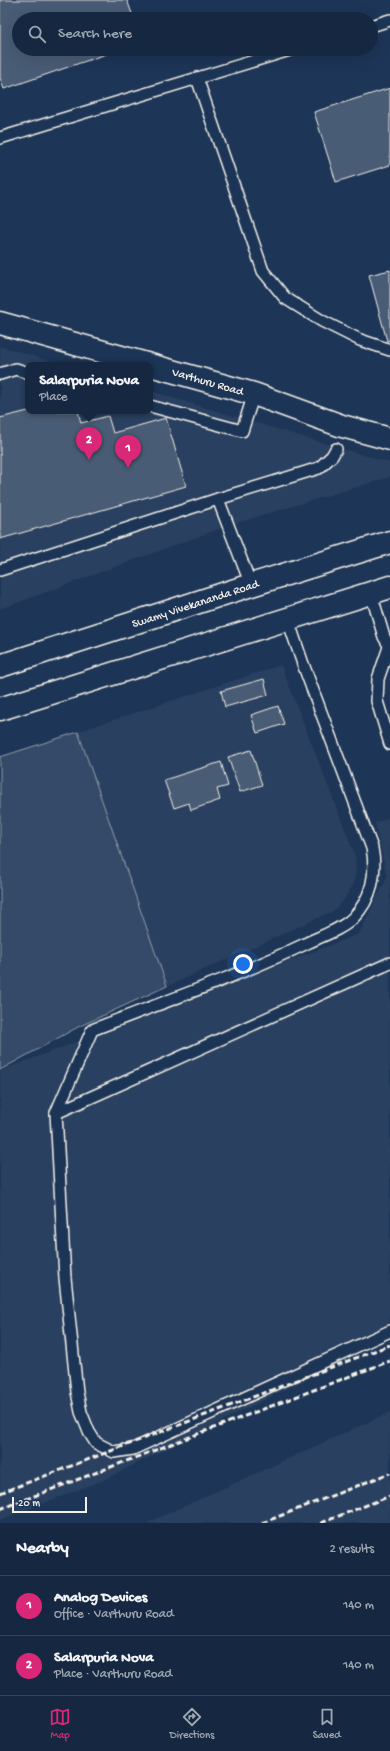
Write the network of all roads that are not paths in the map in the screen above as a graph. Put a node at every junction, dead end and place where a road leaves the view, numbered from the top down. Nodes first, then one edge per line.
1 (390, 20) edge
2 (378, 24) edge
3 (270, 56) edge
4 (197, 78) junction
5 (0, 138) edge
6 (0, 323) edge
7 (390, 350) edge
8 (140, 362) edge
9 (153, 366) edge
10 (25, 371) edge
11 (0, 374) edge
12 (254, 394) junction
13 (153, 407) edge
14 (390, 439) edge
15 (336, 449) dead end
16 (218, 499) junction
17 (390, 542) edge
18 (0, 570) edge
19 (251, 585) junction
20 (381, 590) edge
21 (288, 620) junction
22 (390, 647) edge
23 (0, 666) edge
24 (0, 709) edge
25 (390, 744) edge
26 (390, 963) edge
27 (56, 1113) junction
28 (390, 1331) edge

1 - 2 lane
3 - 4 lane
4 - 5 lane
4 - 7 lane
6 - 8 main road, Varthuru Road
9 - 12 main road, Varthuru Road
10 - 11 lane
12 - 13 lane
12 - 14 main road, Varthuru Road
15 - 16 lane
16 - 18 lane
16 - 19 lane
17 - 19 main road, Swamy Vivekananda Road
19 - 23 main road, Swamy Vivekananda Road
20 - 21 main road
20 - 22 lane
21 - 24 main road
21 - 27 lane
22 - 25 lane
26 - 27 lane
27 - 28 lane

